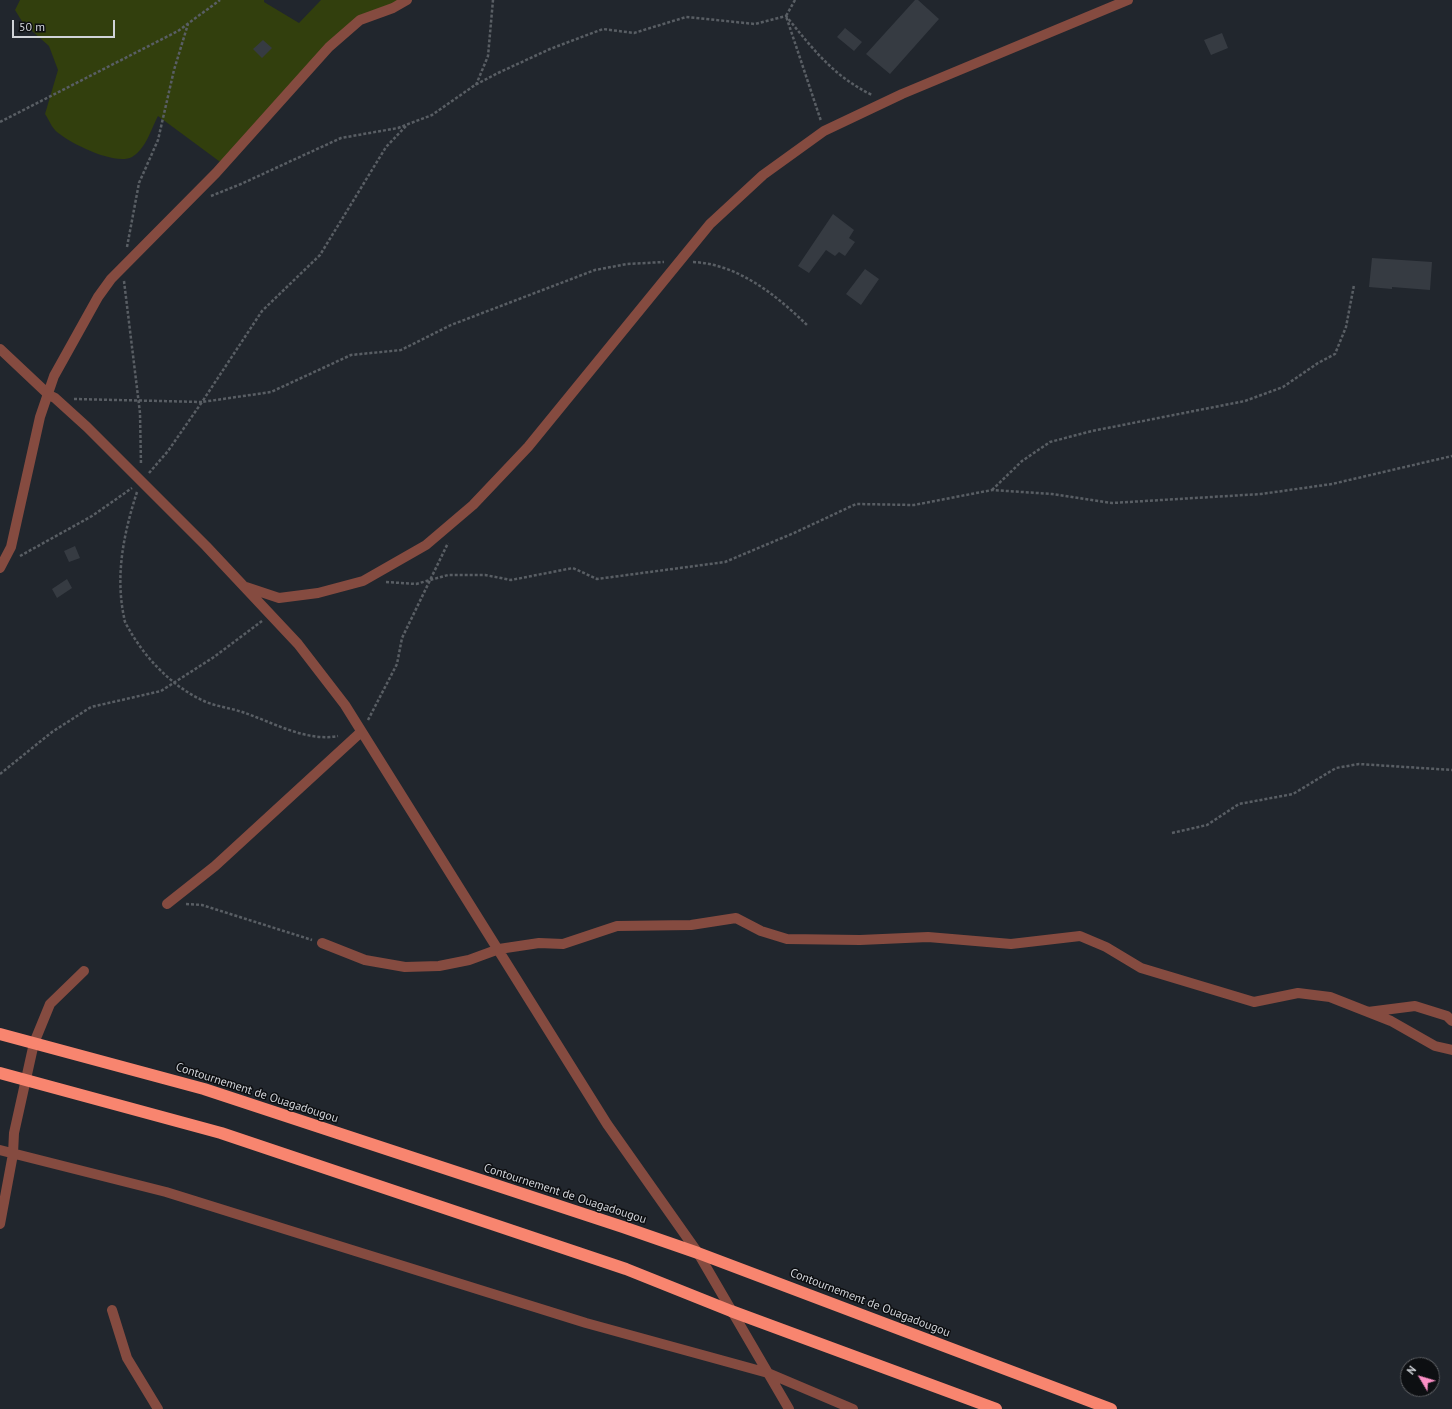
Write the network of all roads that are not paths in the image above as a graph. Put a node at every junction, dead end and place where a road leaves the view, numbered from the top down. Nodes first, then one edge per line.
1 (407, 0) edge
2 (1128, 0) edge
3 (0, 349) edge
4 (52, 396) junction
5 (1, 567) edge
6 (244, 587) junction
7 (361, 732) junction
8 (167, 904) road end
9 (322, 943) road end
10 (499, 949) junction
11 (84, 971) dead end
12 (1366, 1012) junction
13 (1452, 1021) edge
14 (0, 1034) edge
15 (34, 1043) junction
16 (1452, 1050) edge
17 (0, 1073) edge
18 (26, 1080) junction
19 (0, 1150) edge
20 (13, 1154) junction
21 (0, 1224) edge
22 (698, 1253) junction
23 (112, 1310) dead end
24 (731, 1311) junction
25 (768, 1373) junction
26 (158, 1409) edge
27 (789, 1409) edge
28 (853, 1409) edge
29 (996, 1409) edge
30 (1111, 1409) edge

1 - 4 street
2 - 6 street
3 - 4 street
4 - 5 street
4 - 6 street
6 - 7 street
7 - 8 street
7 - 10 street
9 - 10 street
10 - 12 street
10 - 22 street
11 - 15 street
12 - 13 street
12 - 16 street
14 - 15 highway, Contournement de Ouagadougou
15 - 18 street
15 - 22 highway, Contournement de Ouagadougou
17 - 18 highway
18 - 20 street
18 - 24 highway
19 - 20 street
20 - 21 street
20 - 25 street
22 - 24 street
22 - 30 highway, Contournement de Ouagadougou
23 - 26 street
24 - 25 street
24 - 29 highway
25 - 27 street
25 - 28 street

